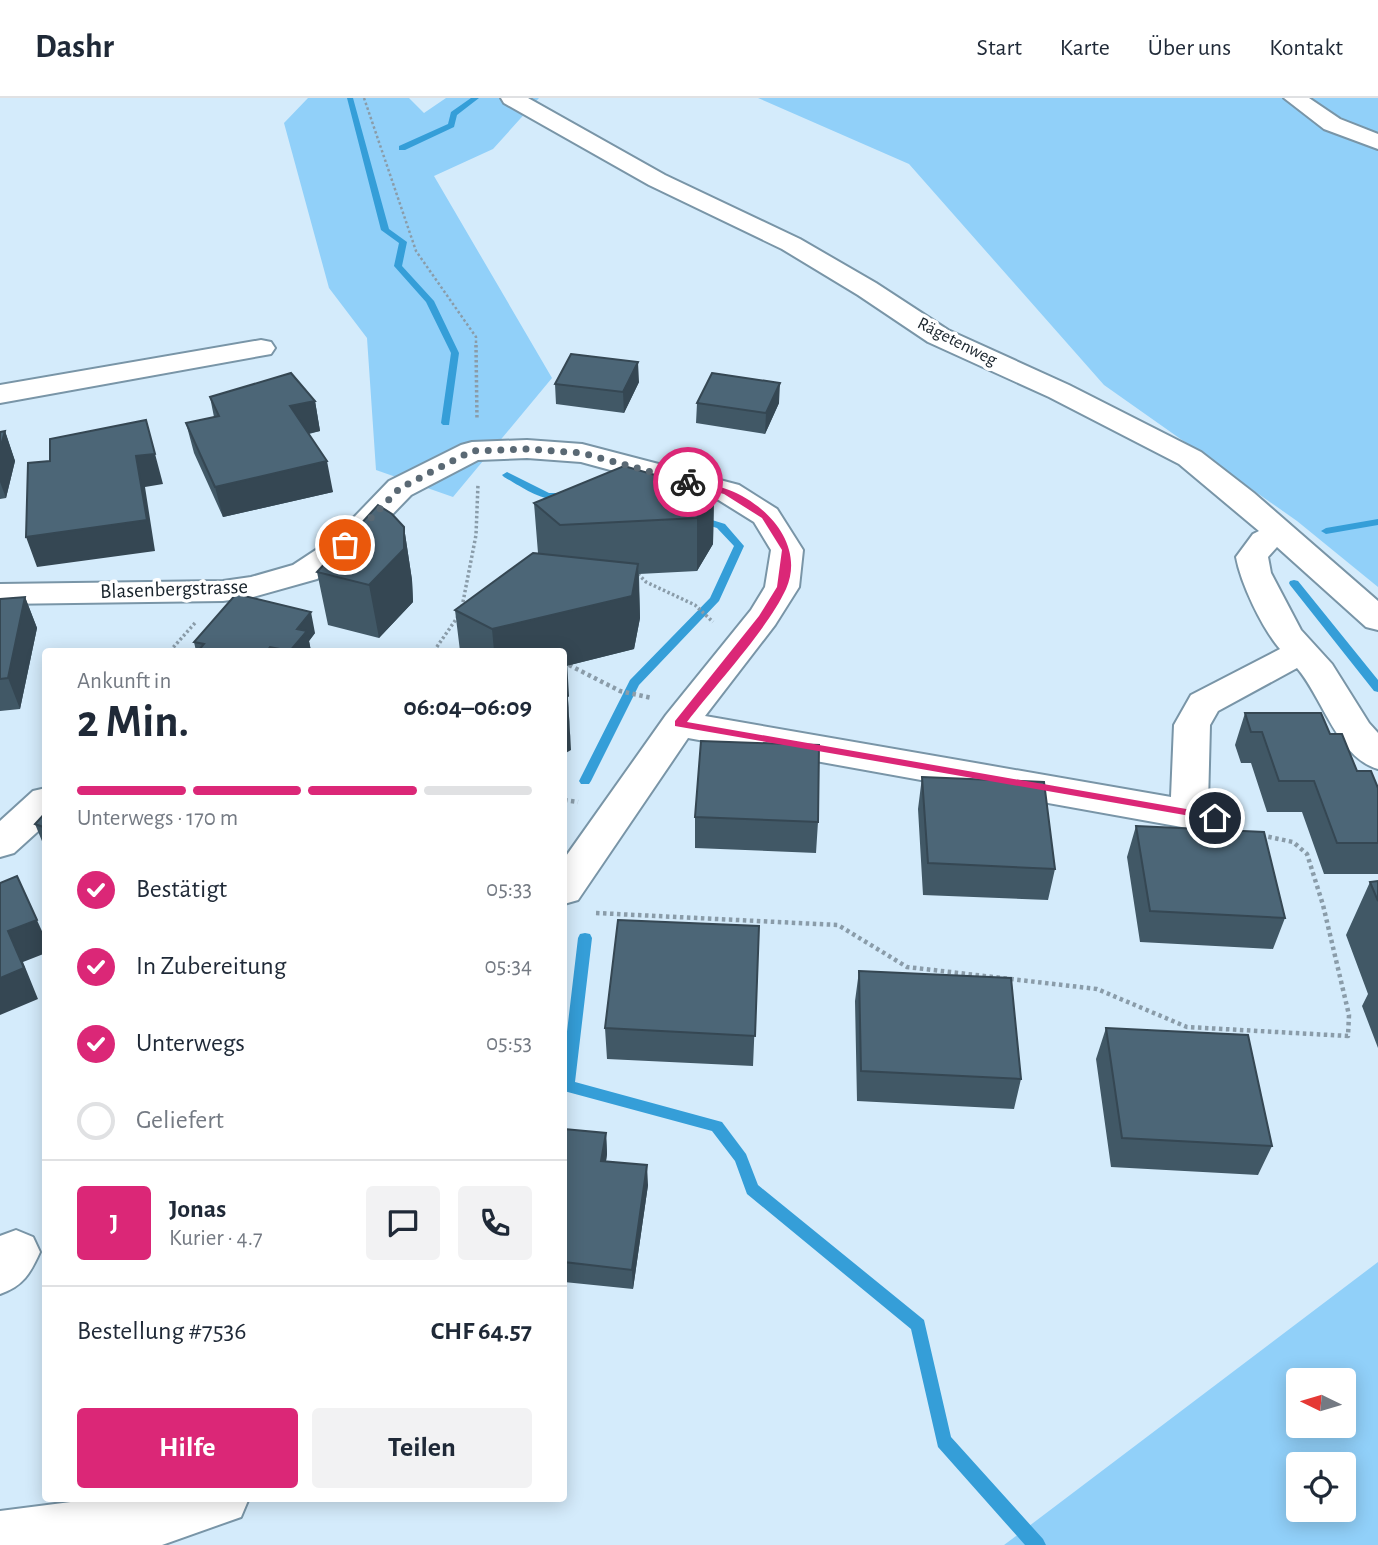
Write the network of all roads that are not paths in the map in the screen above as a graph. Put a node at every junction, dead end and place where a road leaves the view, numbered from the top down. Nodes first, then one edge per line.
1 (512, 98) edge
2 (1296, 98) edge
3 (1378, 142) edge
4 (261, 348) dead end
5 (0, 394) edge
6 (1280, 532) junction
7 (0, 594) edge
8 (1378, 619) edge
9 (1301, 652) junction
10 (679, 724) junction
11 (1378, 756) edge
12 (42, 806) edge
13 (0, 843) edge
14 (567, 884) edge
15 (211, 1502) edge
16 (0, 1538) edge

1 - 6 street, Rägetenweg
2 - 3 street
4 - 5 street
6 - 8 street, Rägetenweg
6 - 9 street
7 - 10 street, Blasenbergstrasse
9 - 10 street
9 - 11 street
10 - 14 street, Blasenbergstrasse
12 - 13 street
15 - 16 street

